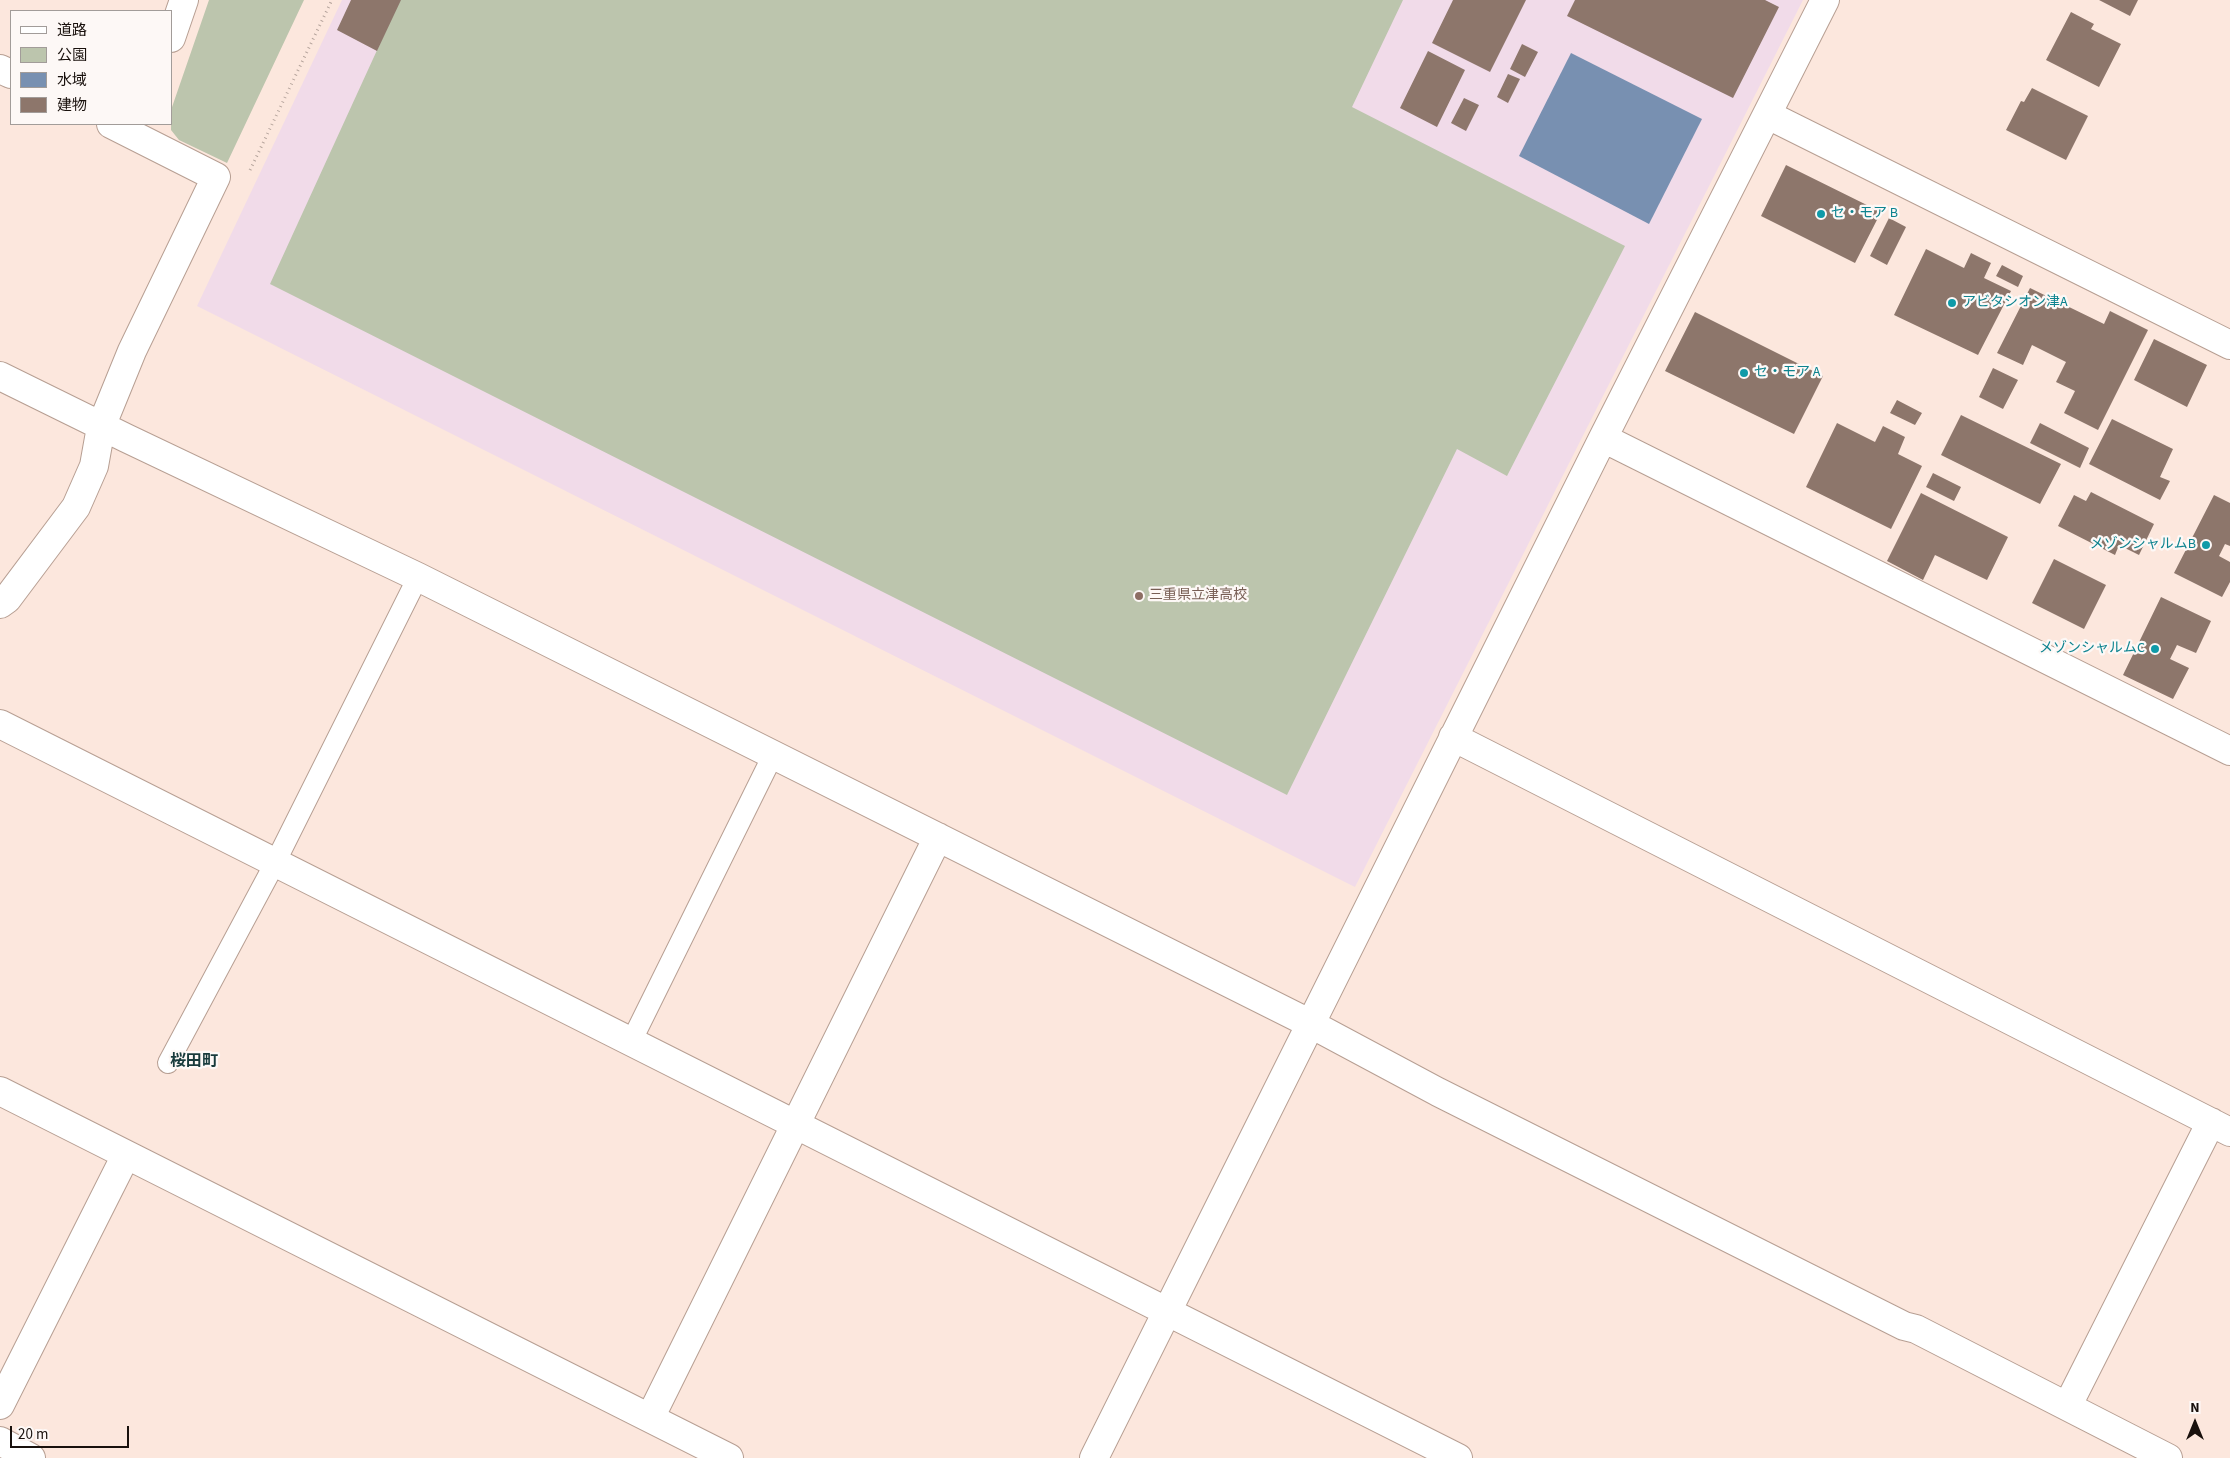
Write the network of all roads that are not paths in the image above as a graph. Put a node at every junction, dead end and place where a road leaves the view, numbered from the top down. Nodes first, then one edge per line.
1 (184, 0) edge
2 (1825, 0) edge
3 (172, 35) edge
4 (1768, 115) junction
5 (116, 125) edge
6 (140, 130) edge
7 (2230, 345) edge
8 (0, 376) edge
9 (101, 427) junction
10 (1603, 438) junction
11 (418, 577) junction
12 (0, 604) edge
13 (0, 724) edge
14 (1454, 737) junction
15 (2230, 752) edge
16 (773, 755) junction
17 (938, 838) junction
18 (274, 862) junction
19 (1309, 1024) junction
20 (631, 1042) junction
21 (168, 1063) dead end
22 (0, 1091) edge
23 (796, 1125) junction
24 (2221, 1127) edge
25 (126, 1155) junction
26 (1166, 1312) junction
27 (0, 1405) edge
28 (2068, 1405) junction
29 (650, 1418) junction
30 (0, 1441) edge
31 (2134, 1450) edge
32 (1451, 1456) edge
33 (31, 1458) edge
34 (728, 1458) edge
35 (1094, 1458) edge
36 (2168, 1458) edge

1 - 3 street
2 - 4 street
4 - 7 street
4 - 10 street
5 - 6 street
6 - 9 street
8 - 9 street
9 - 11 street
9 - 12 street
10 - 14 street
10 - 15 street
11 - 16 street
11 - 18 lane
13 - 18 street
14 - 19 street
14 - 24 street
16 - 17 street
16 - 20 lane
17 - 19 street
17 - 23 street
18 - 20 street
18 - 21 lane
19 - 26 street
19 - 28 street
20 - 23 street
22 - 25 street
23 - 26 street
23 - 29 street
24 - 28 street
25 - 27 street
25 - 29 street
26 - 32 street
26 - 35 street
28 - 31 street
29 - 34 street
30 - 33 street
31 - 36 street

